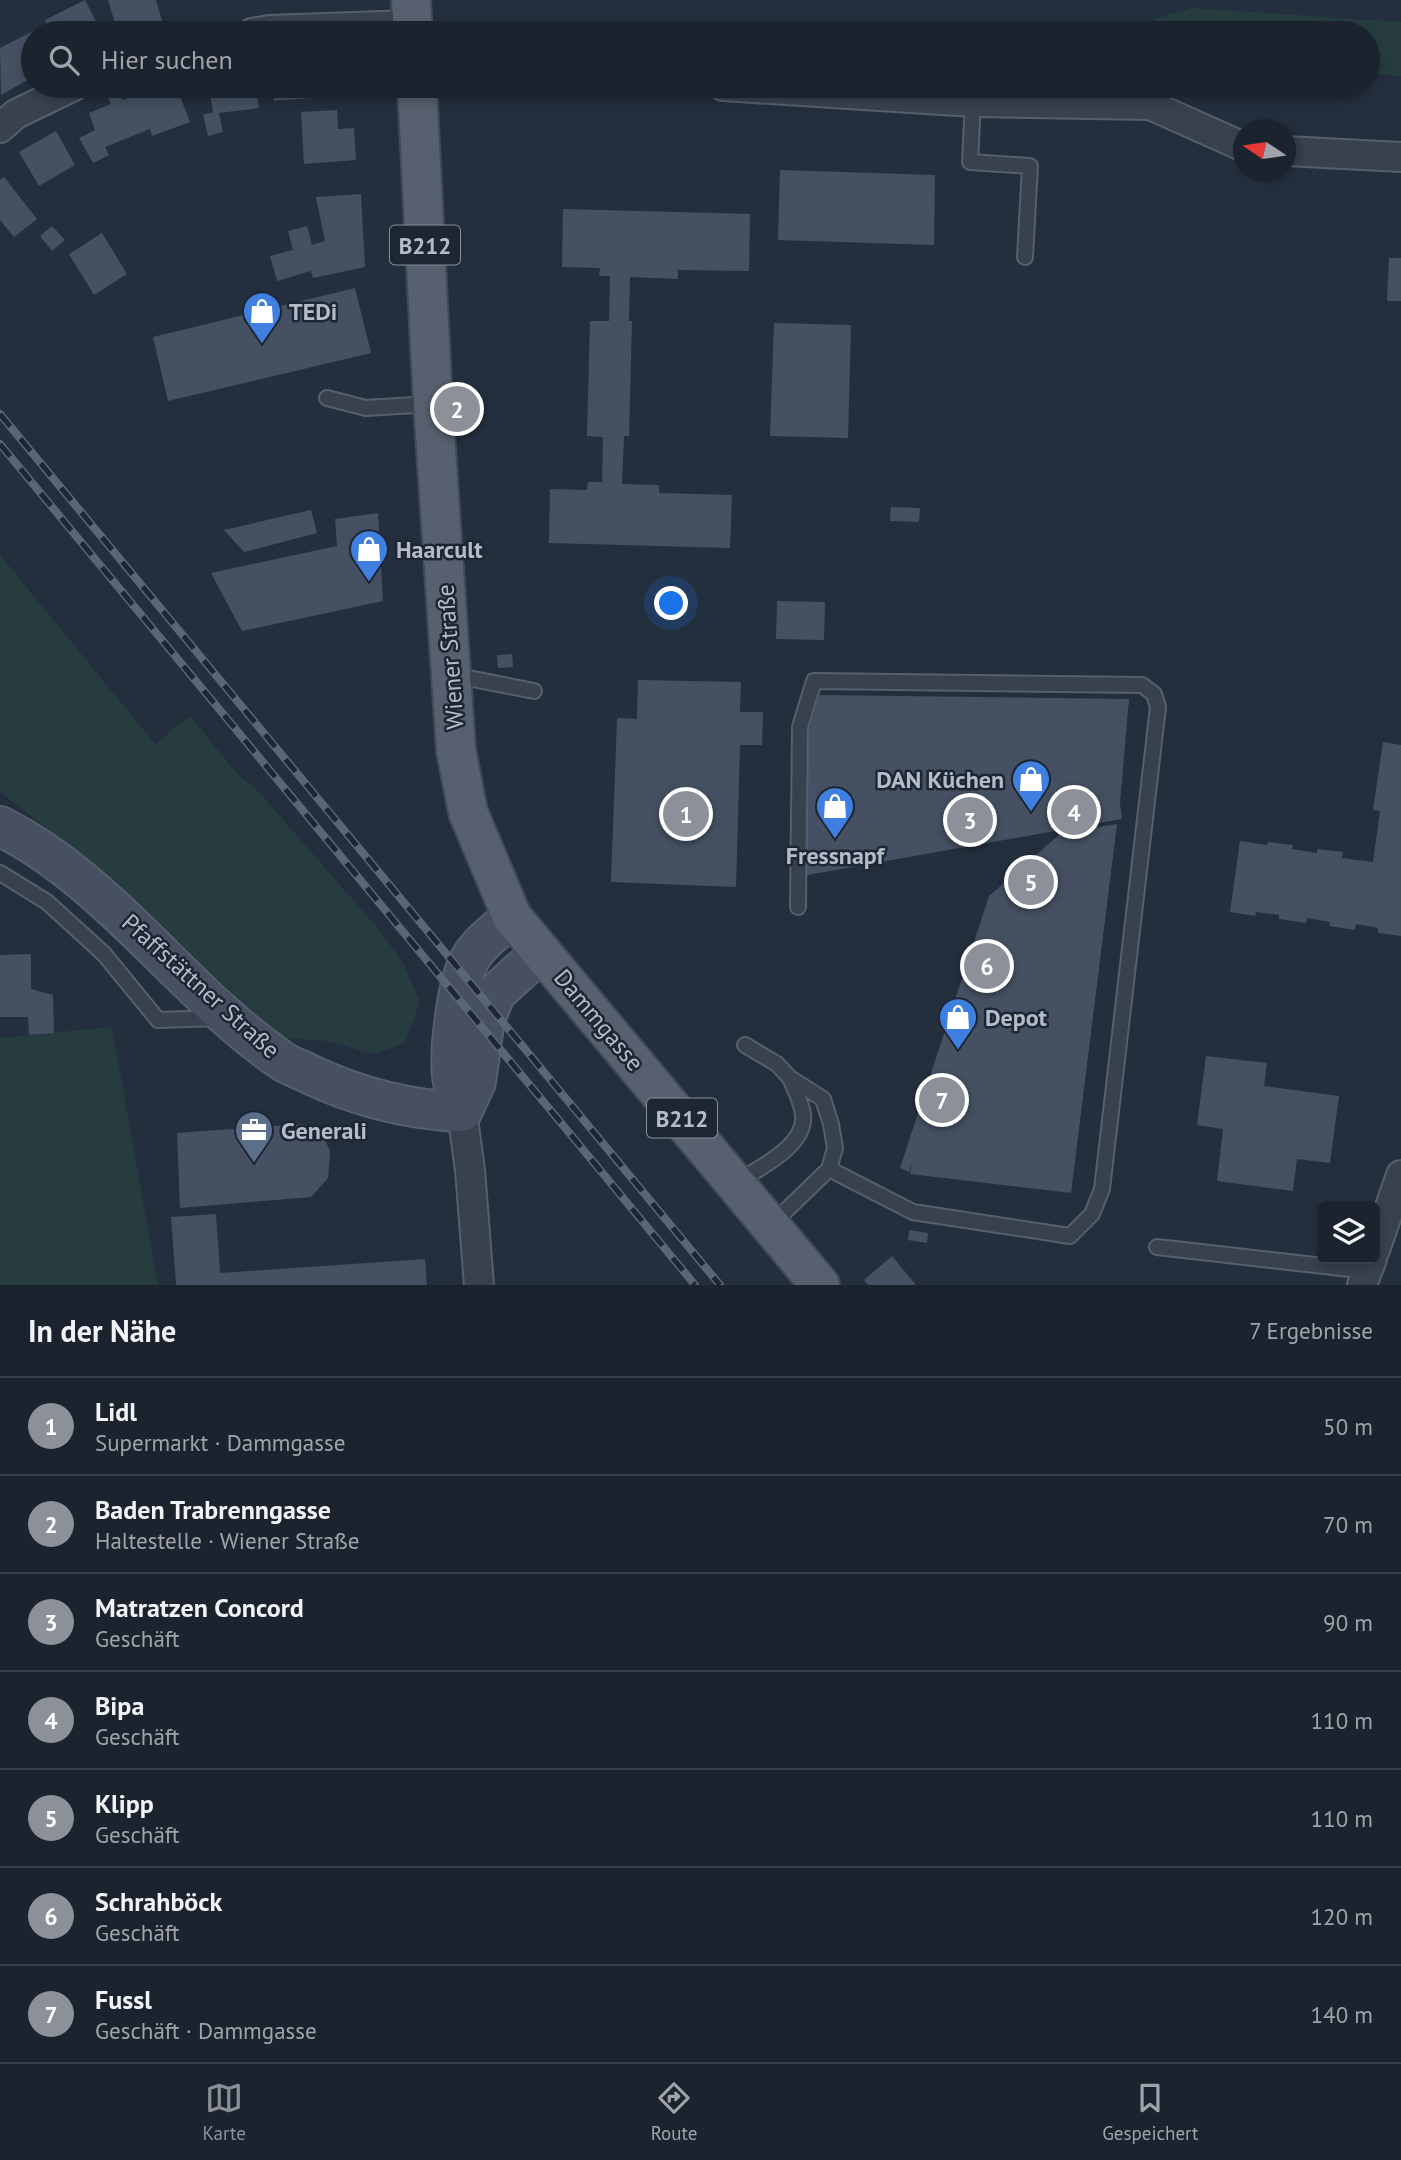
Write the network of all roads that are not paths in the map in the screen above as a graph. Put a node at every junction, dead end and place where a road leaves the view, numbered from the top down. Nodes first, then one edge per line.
1 (412, 19) edge
2 (386, 21) edge
3 (49, 98) edge
4 (418, 98) edge
5 (910, 98) edge
6 (1019, 98) edge
7 (1096, 98) edge
8 (973, 102) junction
9 (0, 128) edge
10 (1233, 142) edge
11 (1296, 152) edge
12 (1401, 157) edge
13 (1025, 257) dead end
14 (327, 398) dead end
15 (433, 404) junction
16 (451, 675) junction
17 (534, 691) dead end
18 (0, 826) edge
19 (0, 873) edge
20 (799, 907) dead end
21 (512, 917) junction
22 (541, 952) junction
23 (228, 1018) junction
24 (745, 1045) dead end
25 (790, 1078) junction
26 (462, 1112) junction
27 (829, 1169) junction
28 (1401, 1175) edge
29 (736, 1182) junction
30 (771, 1225) junction
31 (1157, 1247) dead end
32 (1369, 1266) edge
33 (479, 1285) edge
34 (820, 1285) edge

1 - 2 street
3 - 9 street
4 - 15 main road, Wiener Straße / B212
5 - 8 street
6 - 8 street
7 - 10 street
8 - 13 lane
11 - 12 street
14 - 15 lane
15 - 16 main road, Wiener Straße / B212
16 - 17 lane
16 - 21 main road, Wiener Straße / B212
18 - 23 main road, Pfaffstättner Straße
19 - 23 lane
20 - 27 lane
21 - 22 main road, Dammgasse / B212
21 - 26 main road
22 - 26 main road
22 - 29 main road, Dammgasse / B212
23 - 26 main road, Pfaffstättner Straße
24 - 25 lane
25 - 27 lane
25 - 29 lane
26 - 33 street
27 - 30 lane
28 - 32 street
29 - 30 main road, Dammgasse / B212
30 - 34 main road, Dammgasse / B212
31 - 32 lane

